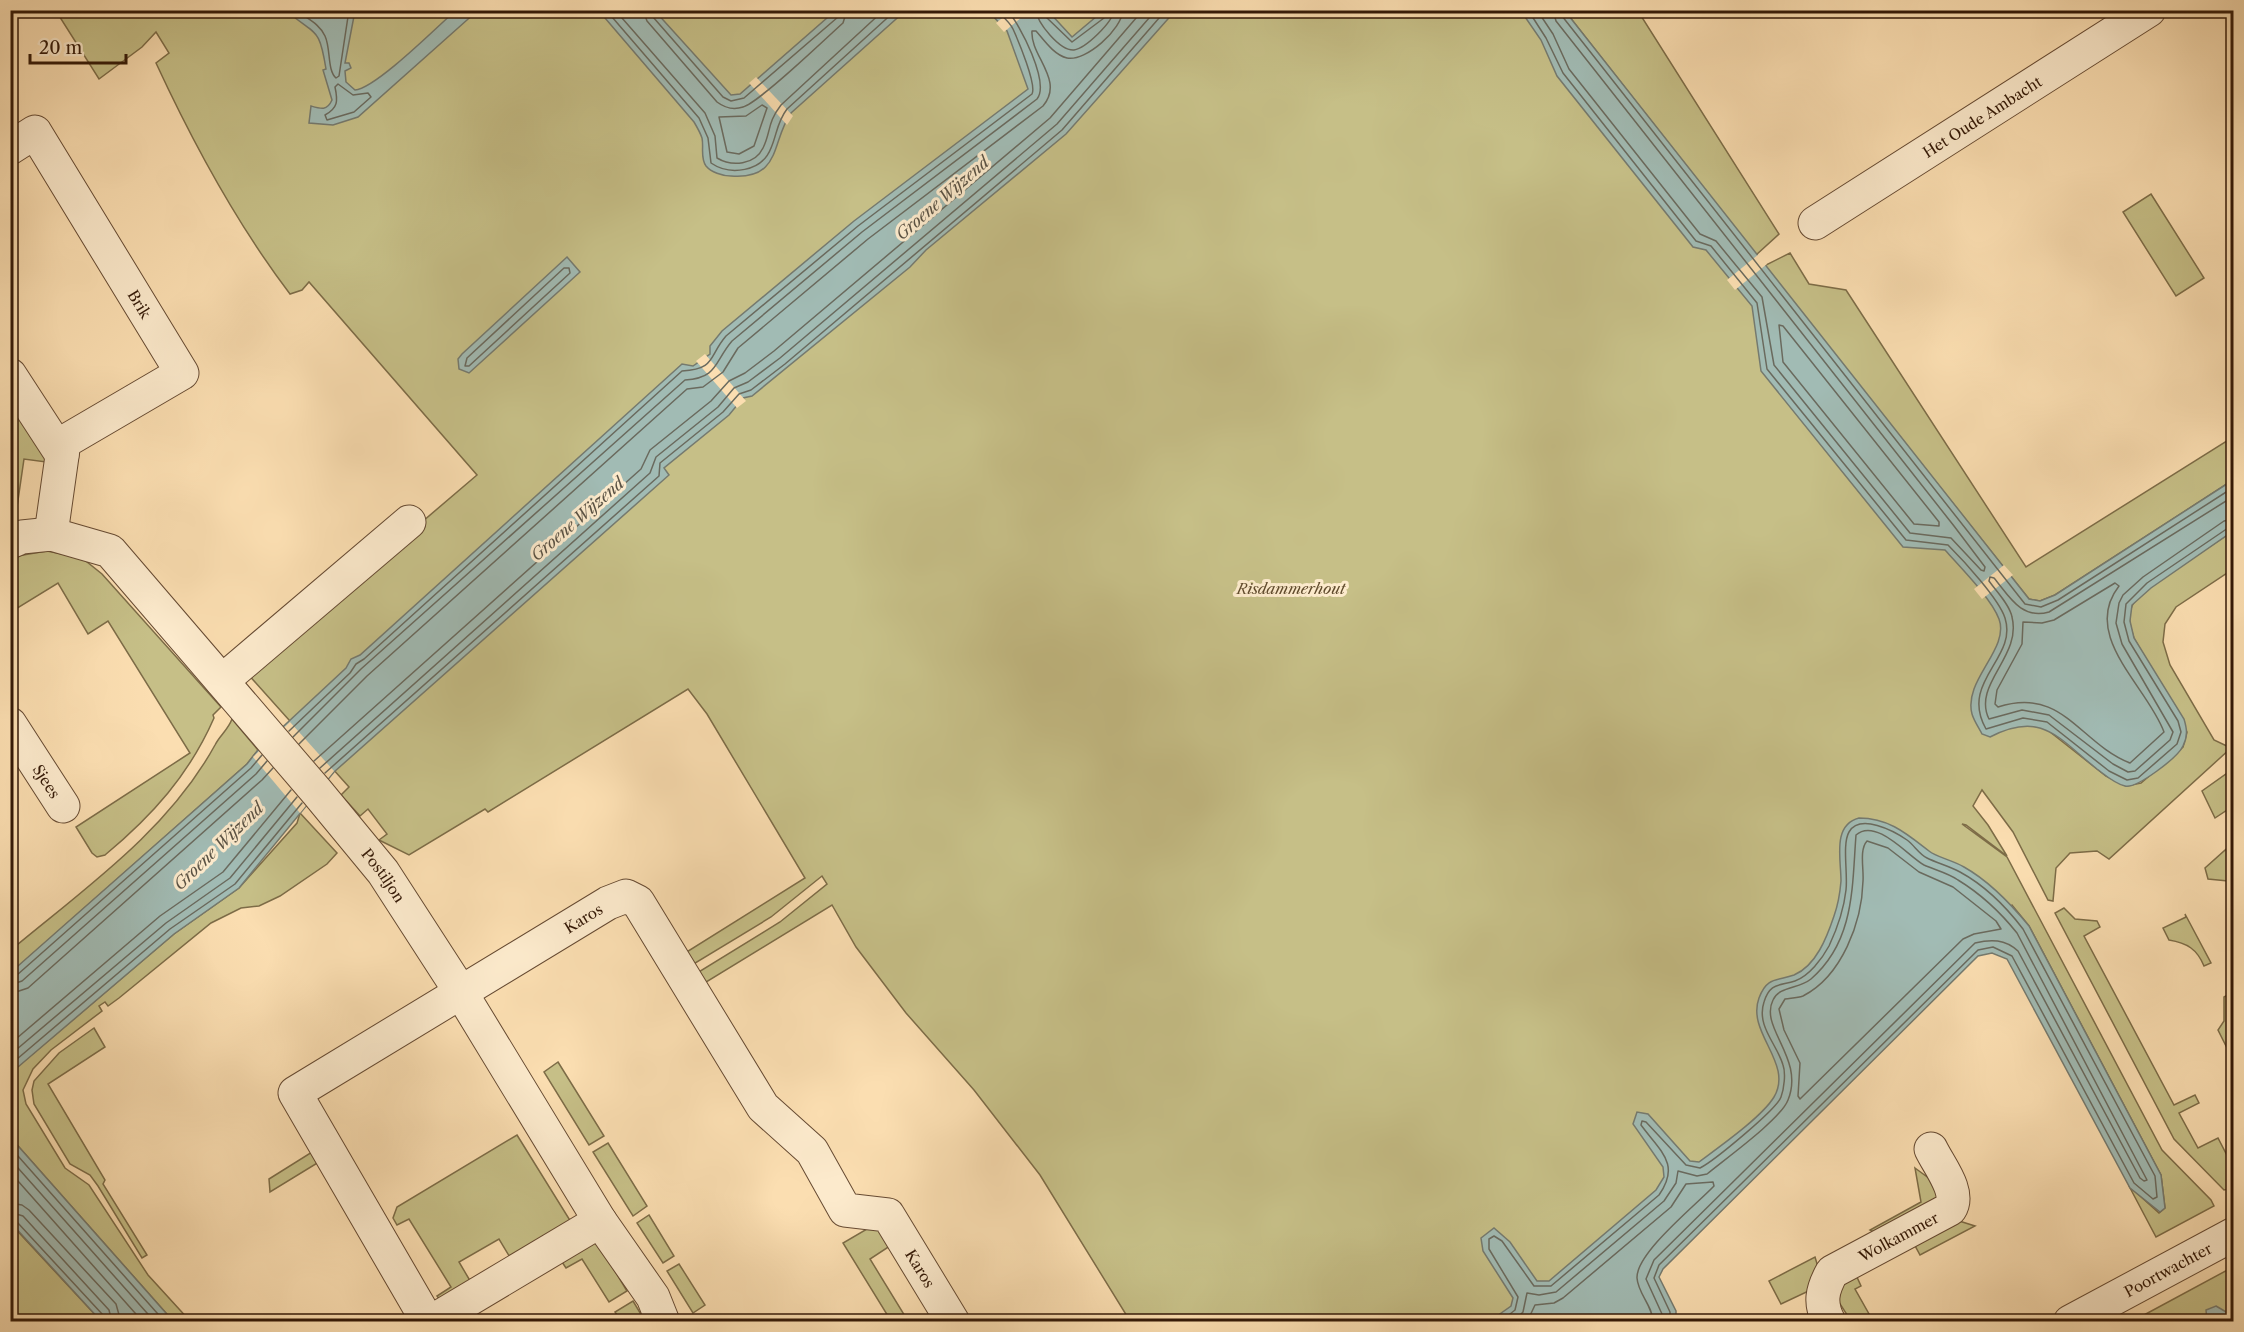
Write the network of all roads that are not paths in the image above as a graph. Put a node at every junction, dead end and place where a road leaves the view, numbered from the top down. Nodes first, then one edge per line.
1 (2149, 10) edge
2 (10, 148) edge
3 (1815, 223) dead end
4 (10, 375) edge
5 (62, 455) junction
6 (409, 522) dead end
7 (51, 534) junction
8 (10, 542) edge
9 (222, 681) junction
10 (10, 724) edge
11 (63, 806) dead end
12 (460, 991) junction
13 (1930, 1149) dead end
14 (600, 1221) junction
15 (2234, 1234) edge
16 (430, 1322) edge
17 (663, 1322) edge
18 (953, 1322) edge
19 (1829, 1322) edge
20 (2070, 1322) edge

1 - 3 street, Het Oude Ambacht
2 - 5 street, Brik
4 - 5 street
5 - 7 street, Brik
6 - 9 street
7 - 8 street, Postiljon
7 - 9 street, Postiljon
9 - 12 street, Postiljon
10 - 11 street, Sjees
12 - 14 street, Postiljon
12 - 16 street, Karos
12 - 18 street, Karos
13 - 19 street, Wolkammer
14 - 16 street, Karos
14 - 17 street, Postiljon
15 - 20 street, Poortwachter

